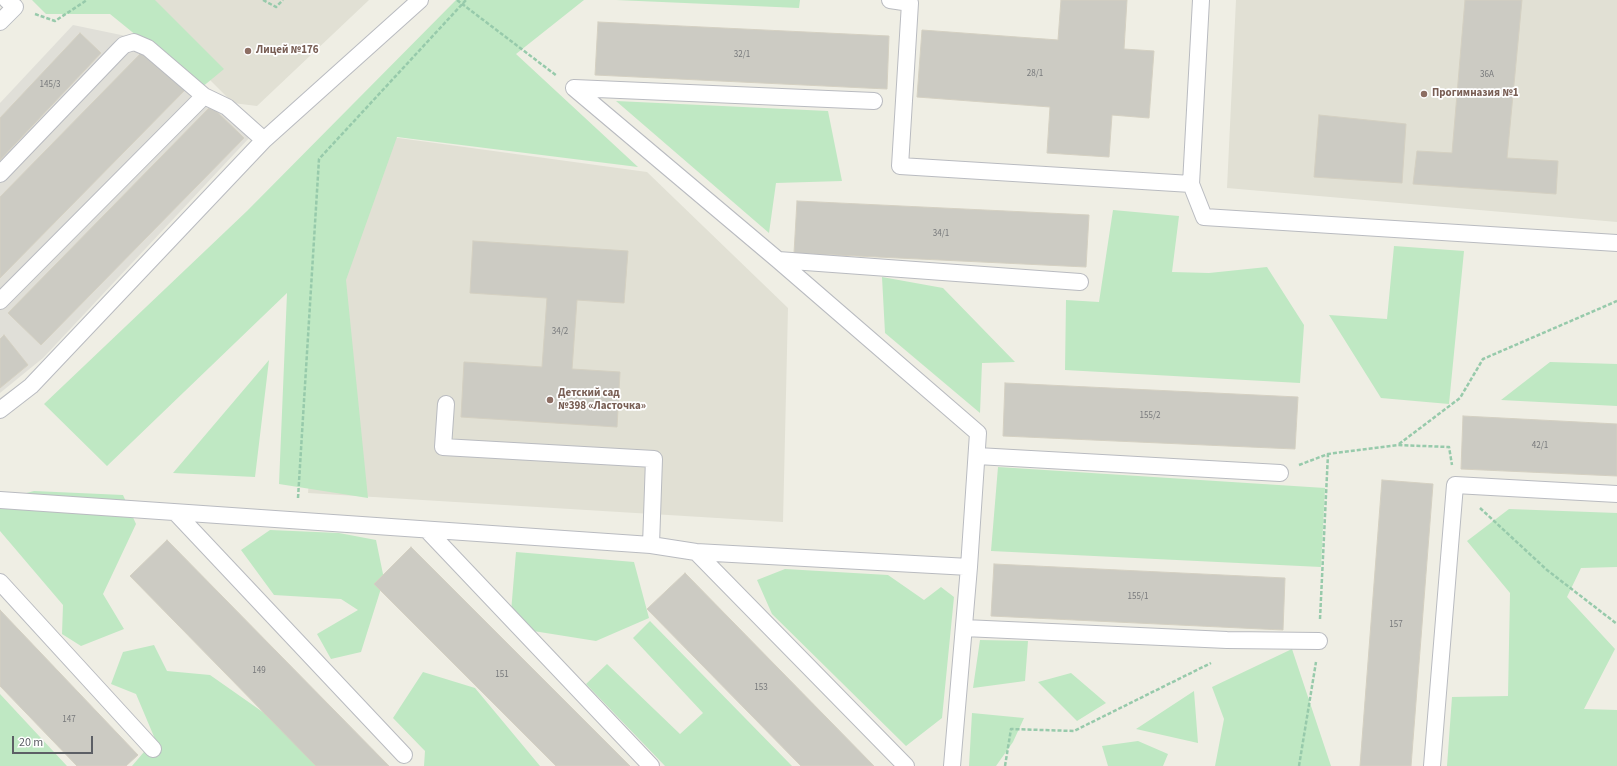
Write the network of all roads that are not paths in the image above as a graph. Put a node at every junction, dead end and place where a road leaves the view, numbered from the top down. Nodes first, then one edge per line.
1 (420, 0) edge
2 (890, 0) edge
3 (1201, 0) edge
4 (11, 4) edge
5 (0, 22) edge
6 (204, 96) junction
7 (874, 100) dead end
8 (264, 140) junction
9 (0, 174) edge
10 (1191, 184) junction
11 (1617, 243) edge
12 (778, 260) junction
13 (1080, 282) dead end
14 (0, 301) edge
15 (446, 404) dead end
16 (0, 410) edge
17 (977, 456) junction
18 (1280, 473) dead end
19 (1617, 494) edge
20 (0, 500) edge
21 (176, 513) junction
22 (427, 530) junction
23 (651, 545) junction
24 (696, 552) junction
25 (969, 567) junction
26 (0, 582) edge
27 (964, 628) junction
28 (1320, 641) road end
29 (153, 749) dead end
30 (404, 755) dead end
31 (651, 766) edge
32 (906, 766) edge
33 (952, 766) edge
34 (1432, 766) edge

1 - 8 lane
2 - 10 lane
3 - 10 lane
4 - 5 lane
6 - 8 lane
6 - 9 lane
6 - 14 lane
7 - 12 lane
8 - 16 lane
10 - 11 lane
12 - 13 lane
12 - 17 lane
15 - 23 lane
17 - 18 lane
17 - 25 lane
19 - 34 lane
20 - 21 lane
21 - 22 lane
21 - 30 lane
22 - 23 lane
22 - 31 lane
23 - 24 lane
24 - 25 lane
24 - 32 lane
25 - 27 lane
26 - 29 lane
27 - 28 lane
27 - 33 lane

